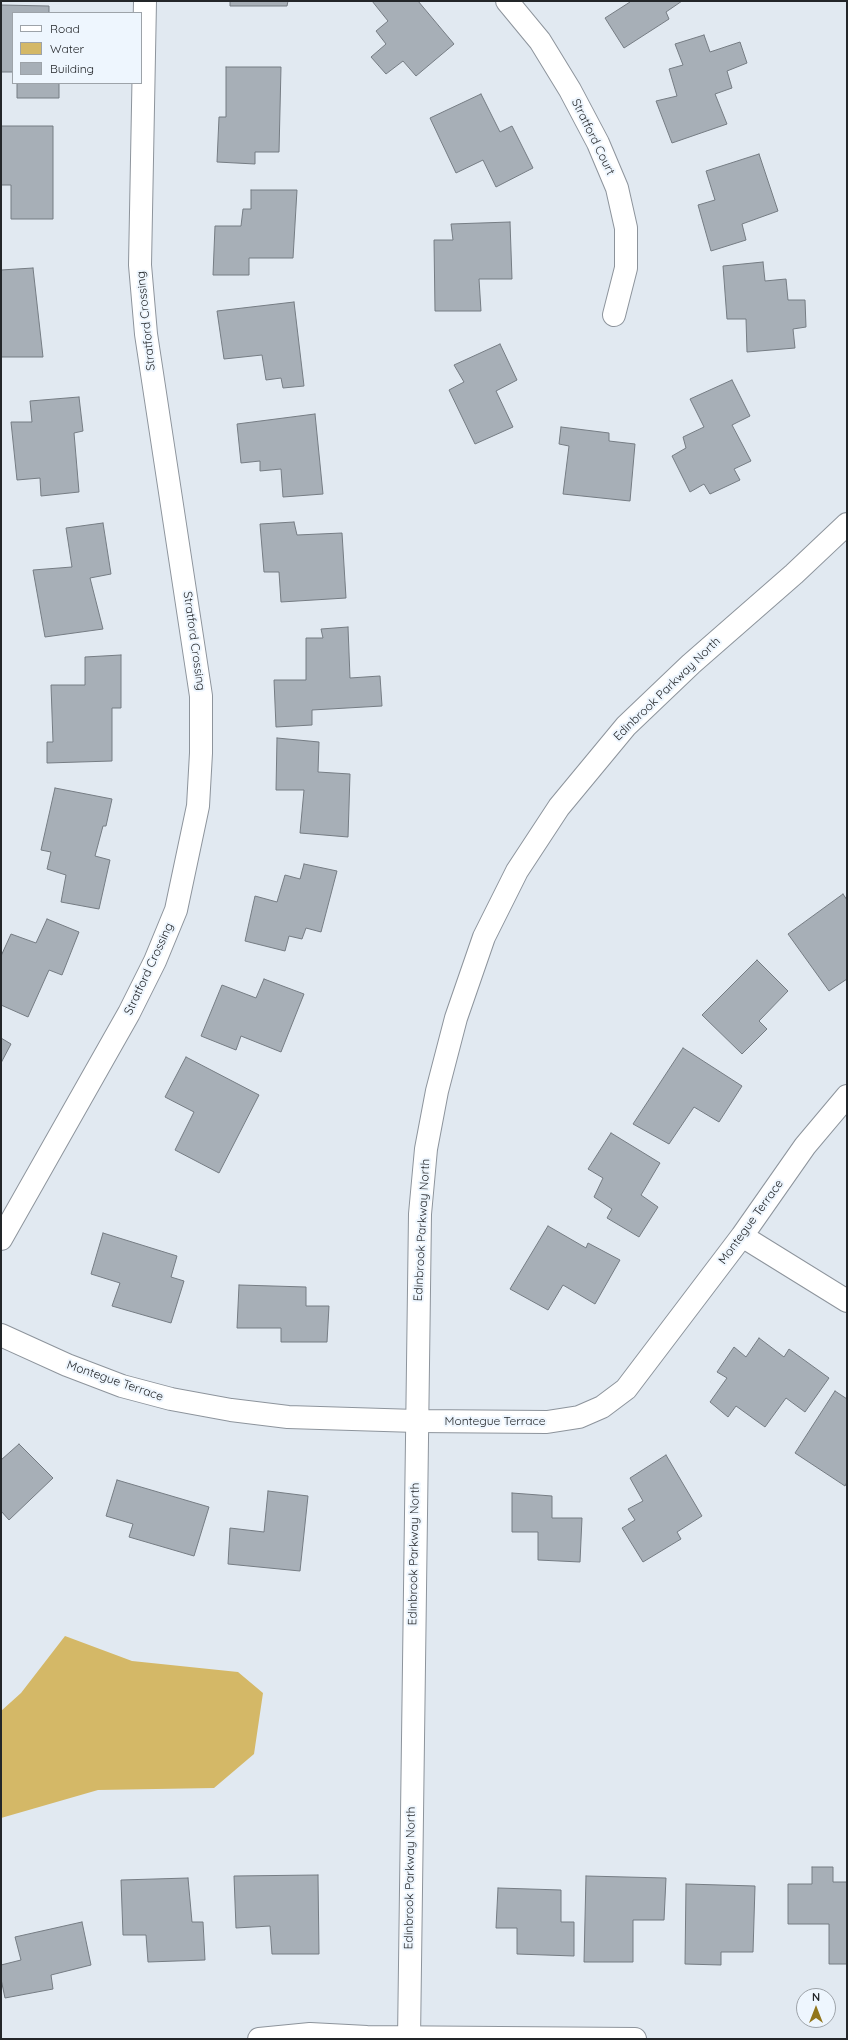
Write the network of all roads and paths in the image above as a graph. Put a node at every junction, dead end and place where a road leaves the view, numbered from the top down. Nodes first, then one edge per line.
1 (145, 1) edge
2 (507, 1) edge
3 (614, 315) dead end
4 (847, 524) edge
5 (847, 1096) edge
6 (742, 1236) junction
7 (1, 1239) edge
8 (847, 1301) edge
9 (1, 1335) edge
10 (416, 1421) junction
11 (409, 2038) edge
12 (258, 2039) edge
13 (636, 2039) edge

1 - 7 street, Stratford Crossing
2 - 3 street, Stratford Court
4 - 10 street, Edinbrook Parkway North
5 - 6 street, Montegue Terrace
6 - 8 street
6 - 10 street, Montegue Terrace
9 - 10 street, Montegue Terrace
10 - 11 street, Edinbrook Parkway North
11 - 12 street
11 - 13 street

